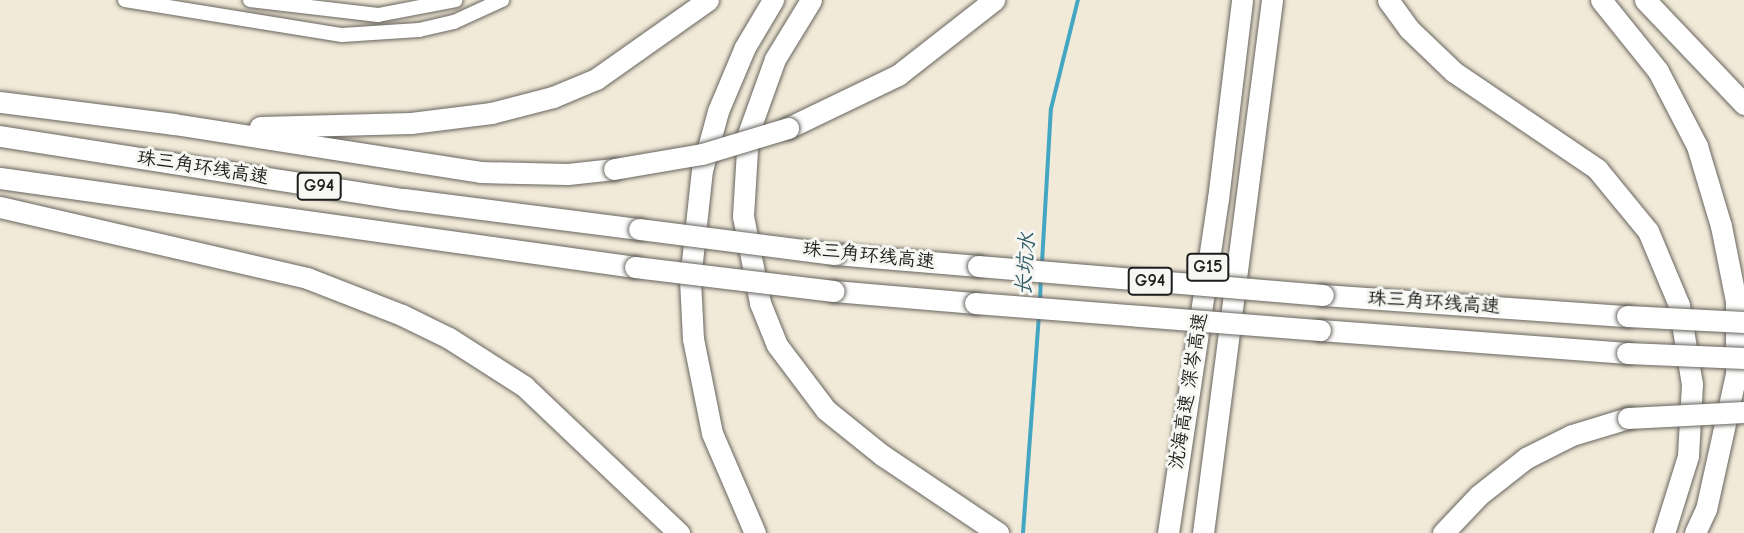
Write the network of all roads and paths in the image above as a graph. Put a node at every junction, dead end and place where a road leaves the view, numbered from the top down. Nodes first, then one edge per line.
1 (125, 0) edge
2 (250, 0) edge
3 (456, 0) edge
4 (502, 0) edge
5 (708, 0) edge
6 (773, 0) edge
7 (811, 0) edge
8 (994, 0) edge
9 (1242, 0) edge
10 (1272, 0) edge
11 (1388, 0) edge
12 (1601, 0) edge
13 (1644, 0) edge
14 (0, 102) edge
15 (1744, 104) edge
16 (174, 124) junction
17 (0, 136) edge
18 (0, 178) edge
19 (0, 207) edge
20 (1744, 322) edge
21 (1744, 358) edge
22 (1744, 412) edge
23 (678, 533) edge
24 (755, 533) edge
25 (998, 533) edge
26 (1168, 533) edge
27 (1203, 533) edge
28 (1443, 533) edge
29 (1664, 533) edge
30 (1695, 533) edge

1 - 4 street
2 - 3 street
5 - 16 highway
6 - 24 highway
7 - 25 highway
8 - 16 highway, bridge
9 - 26 highway, 沈海高速 深岑高速 / G15
10 - 27 highway, 沈海高速 深岑高速 / G15
11 - 29 highway
12 - 30 highway
13 - 15 highway
14 - 16 highway
17 - 20 highway, 珠三角环线高速 / G94, bridge
18 - 21 highway, 珠三角环线高速 / G94, bridge
19 - 23 highway
22 - 28 highway, bridge

